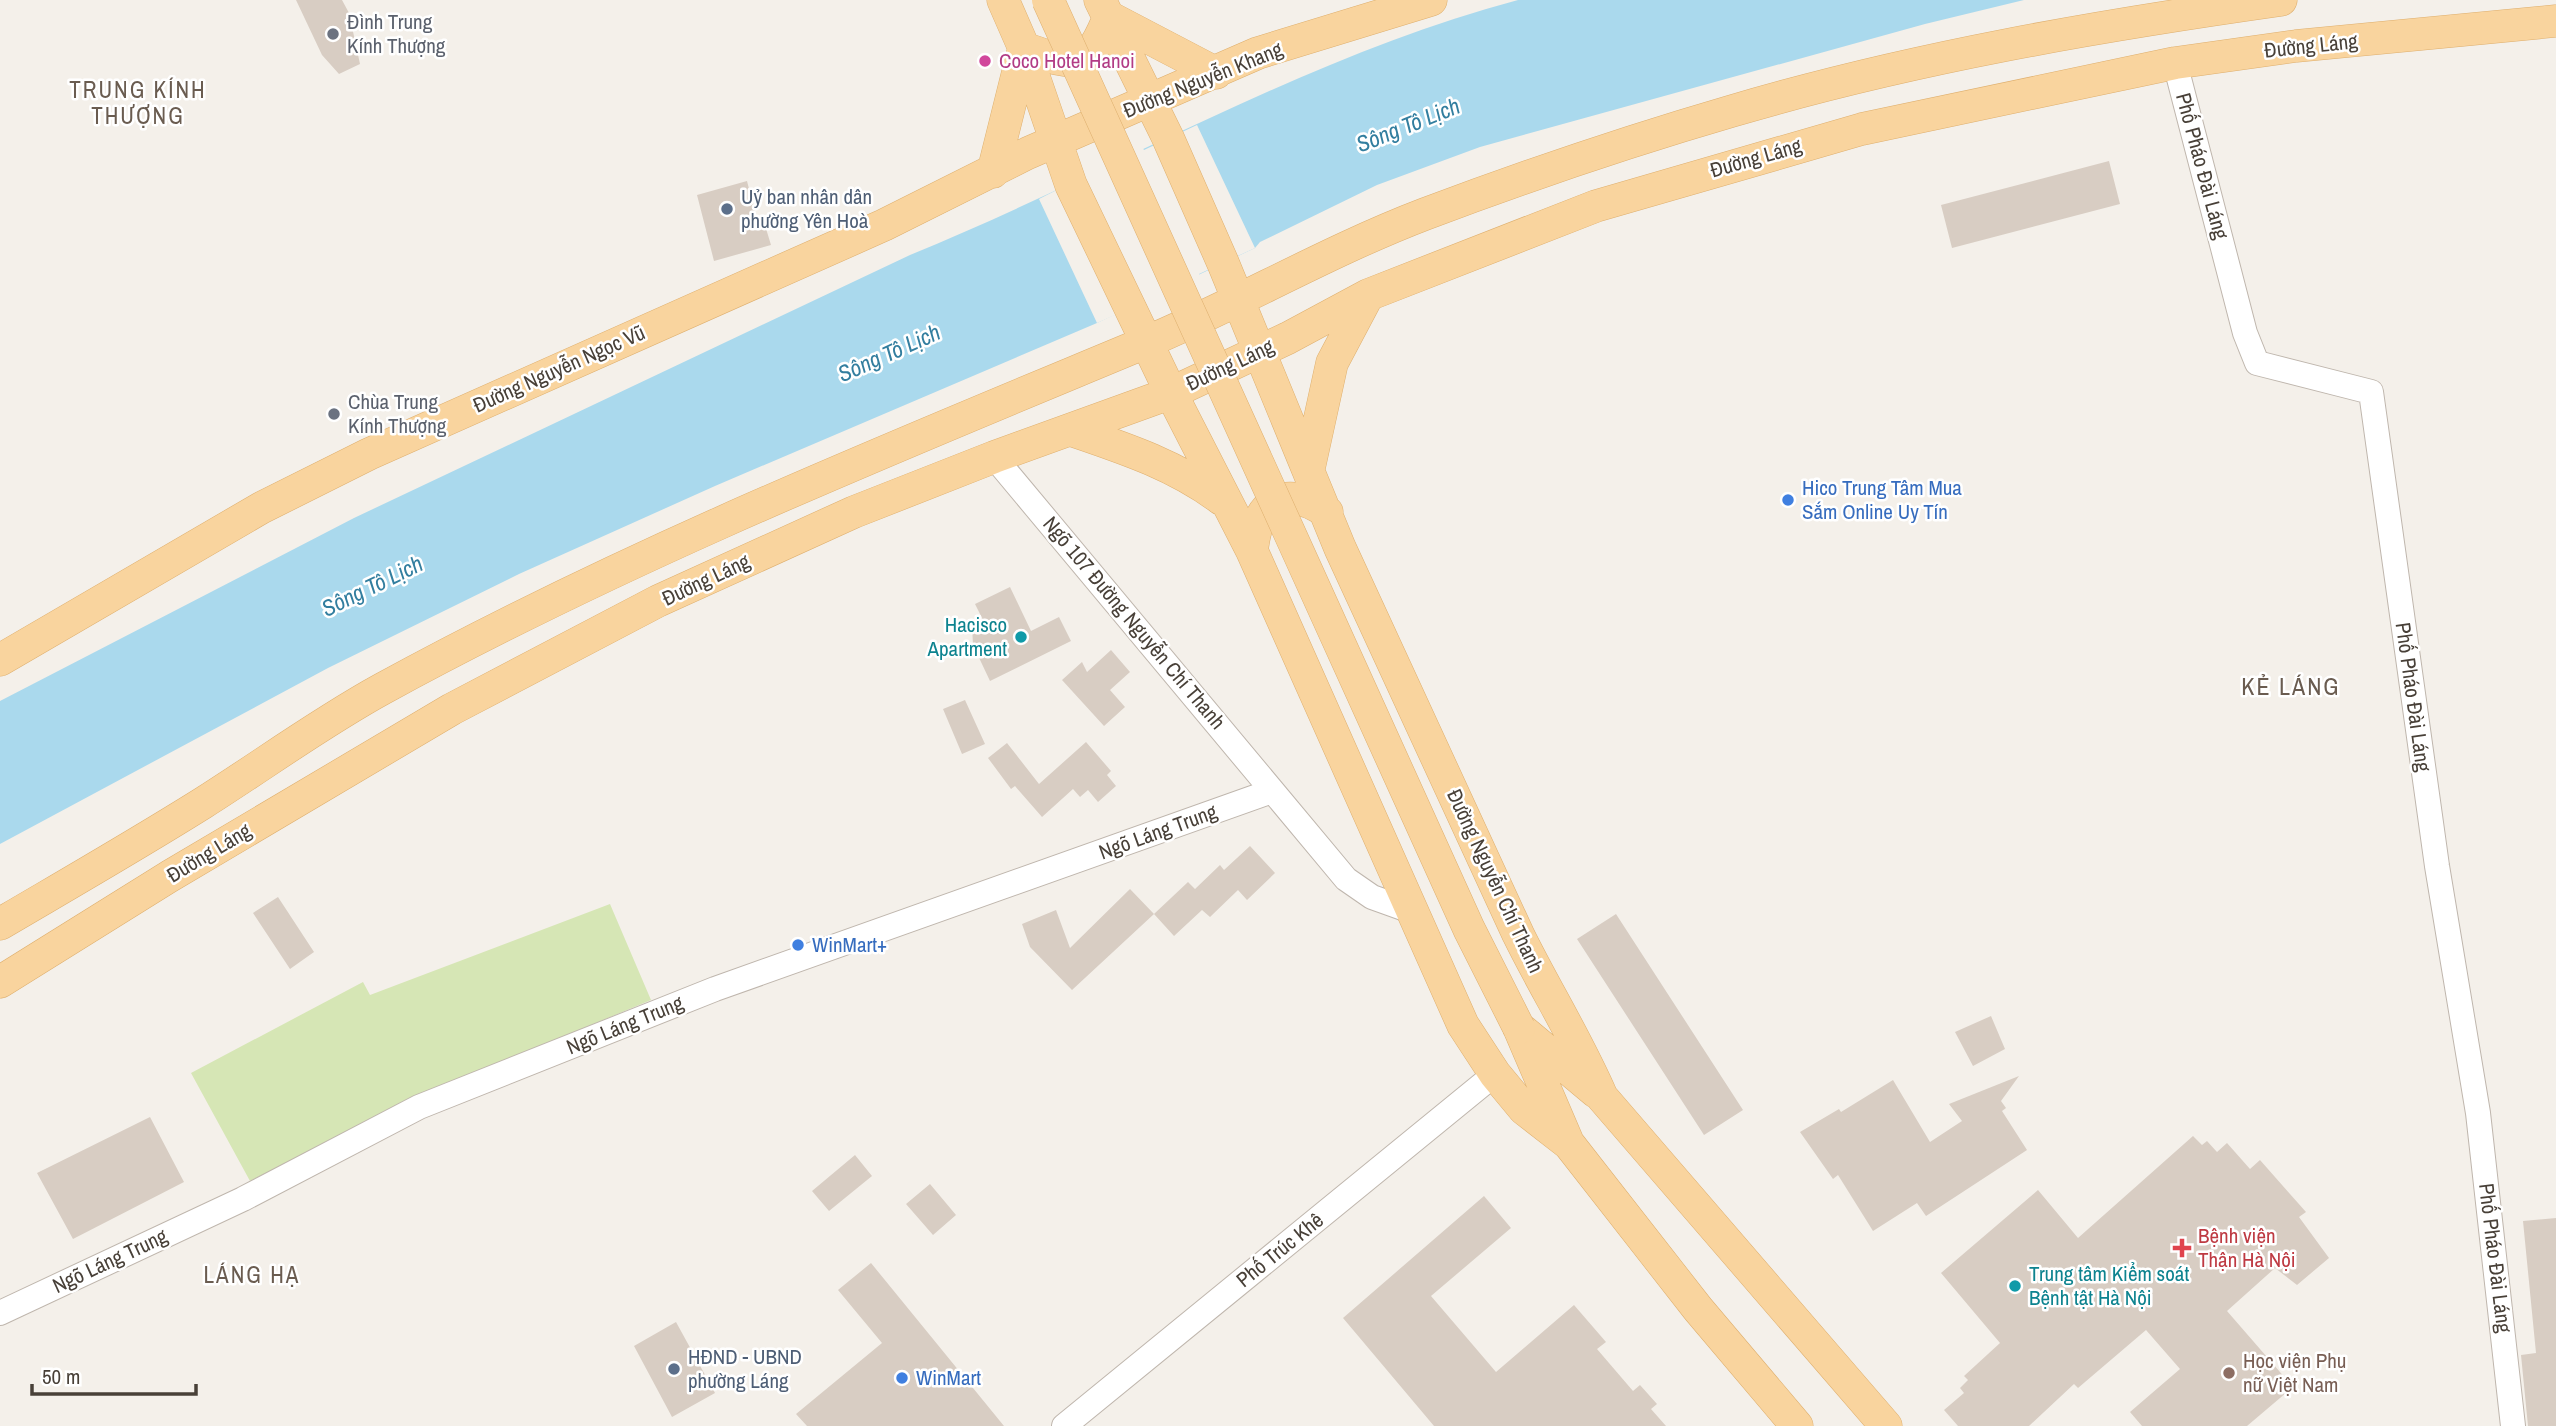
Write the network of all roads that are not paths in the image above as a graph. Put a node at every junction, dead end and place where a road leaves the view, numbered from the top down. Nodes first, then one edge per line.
1 (1003, 0) edge
2 (1048, 0) edge
3 (1431, 0) edge
4 (2281, 0) edge
5 (1105, 8) edge
6 (2556, 21) edge
7 (1024, 48) junction
8 (2175, 63) junction
9 (1216, 73) junction
10 (1151, 100) junction
11 (1056, 142) junction
12 (1581, 159) junction
13 (993, 172) junction
14 (1596, 206) junction
15 (1368, 295) junction
16 (1239, 300) junction
17 (1146, 342) junction
18 (1260, 350) junction
19 (1171, 393) junction
20 (1071, 430) junction
21 (994, 457) junction
22 (1309, 468) junction
23 (1228, 504) junction
24 (1327, 512) junction
25 (1252, 551) junction
26 (0, 660) edge
27 (1272, 790) junction
28 (1411, 911) junction
29 (0, 924) edge
30 (0, 982) edge
31 (1519, 1028) junction
32 (1495, 1074) junction
33 (1602, 1097) junction
34 (1569, 1144) junction
35 (0, 1313) edge
36 (1064, 1426) edge
37 (1797, 1426) edge
38 (1886, 1426) edge
39 (2512, 1426) edge

1 - 7 main road
2 - 31 main road, bridge
3 - 9 main road, Đường Nguyễn Khang
4 - 12 main road
5 - 7 main road
5 - 9 main road
5 - 10 main road, Đường Nguyễn Chí Thanh
6 - 8 main road, Đường Láng
7 - 11 main road
7 - 13 main road
8 - 14 main road, Đường Láng
8 - 39 street, Phố Pháo Đài Láng
9 - 10 main road, Đường Nguyễn Khang
10 - 11 main road, Đường Nguyễn Khang
10 - 16 main road, Đường Nguyễn Chí Thanh
11 - 13 main road, Đường Nguyễn Ngọc Vũ
11 - 17 main road
12 - 14 main road
12 - 16 main road
13 - 26 main road, Đường Nguyễn Ngọc Vũ
14 - 15 main road, Đường Láng
15 - 18 main road, Đường Láng
15 - 22 main road
16 - 17 main road
16 - 18 main road, Đường Nguyễn Chí Thanh
17 - 19 main road
17 - 29 main road
18 - 19 main road, Đường Láng
18 - 22 main road, Đường Nguyễn Chí Thanh
19 - 20 main road, Đường Láng
19 - 23 main road
20 - 21 main road, Đường Láng
20 - 23 main road
21 - 27 street, Ngõ 107 Đường Nguyễn Chí Thanh
21 - 30 main road, Đường Láng
22 - 24 main road, Đường Nguyễn Chí Thanh
23 - 25 main road
24 - 25 main road
24 - 33 main road, Đường Nguyễn Chí Thanh
25 - 28 main road
27 - 28 street, Ngõ 107 Đường Nguyễn Chí Thanh
27 - 35 street, Ngõ Láng Trung
28 - 32 main road
31 - 33 main road
31 - 34 main road
32 - 34 main road
32 - 36 street, Phố Trúc Khê
33 - 38 main road, Đường Nguyễn Chí Thanh
34 - 37 main road

